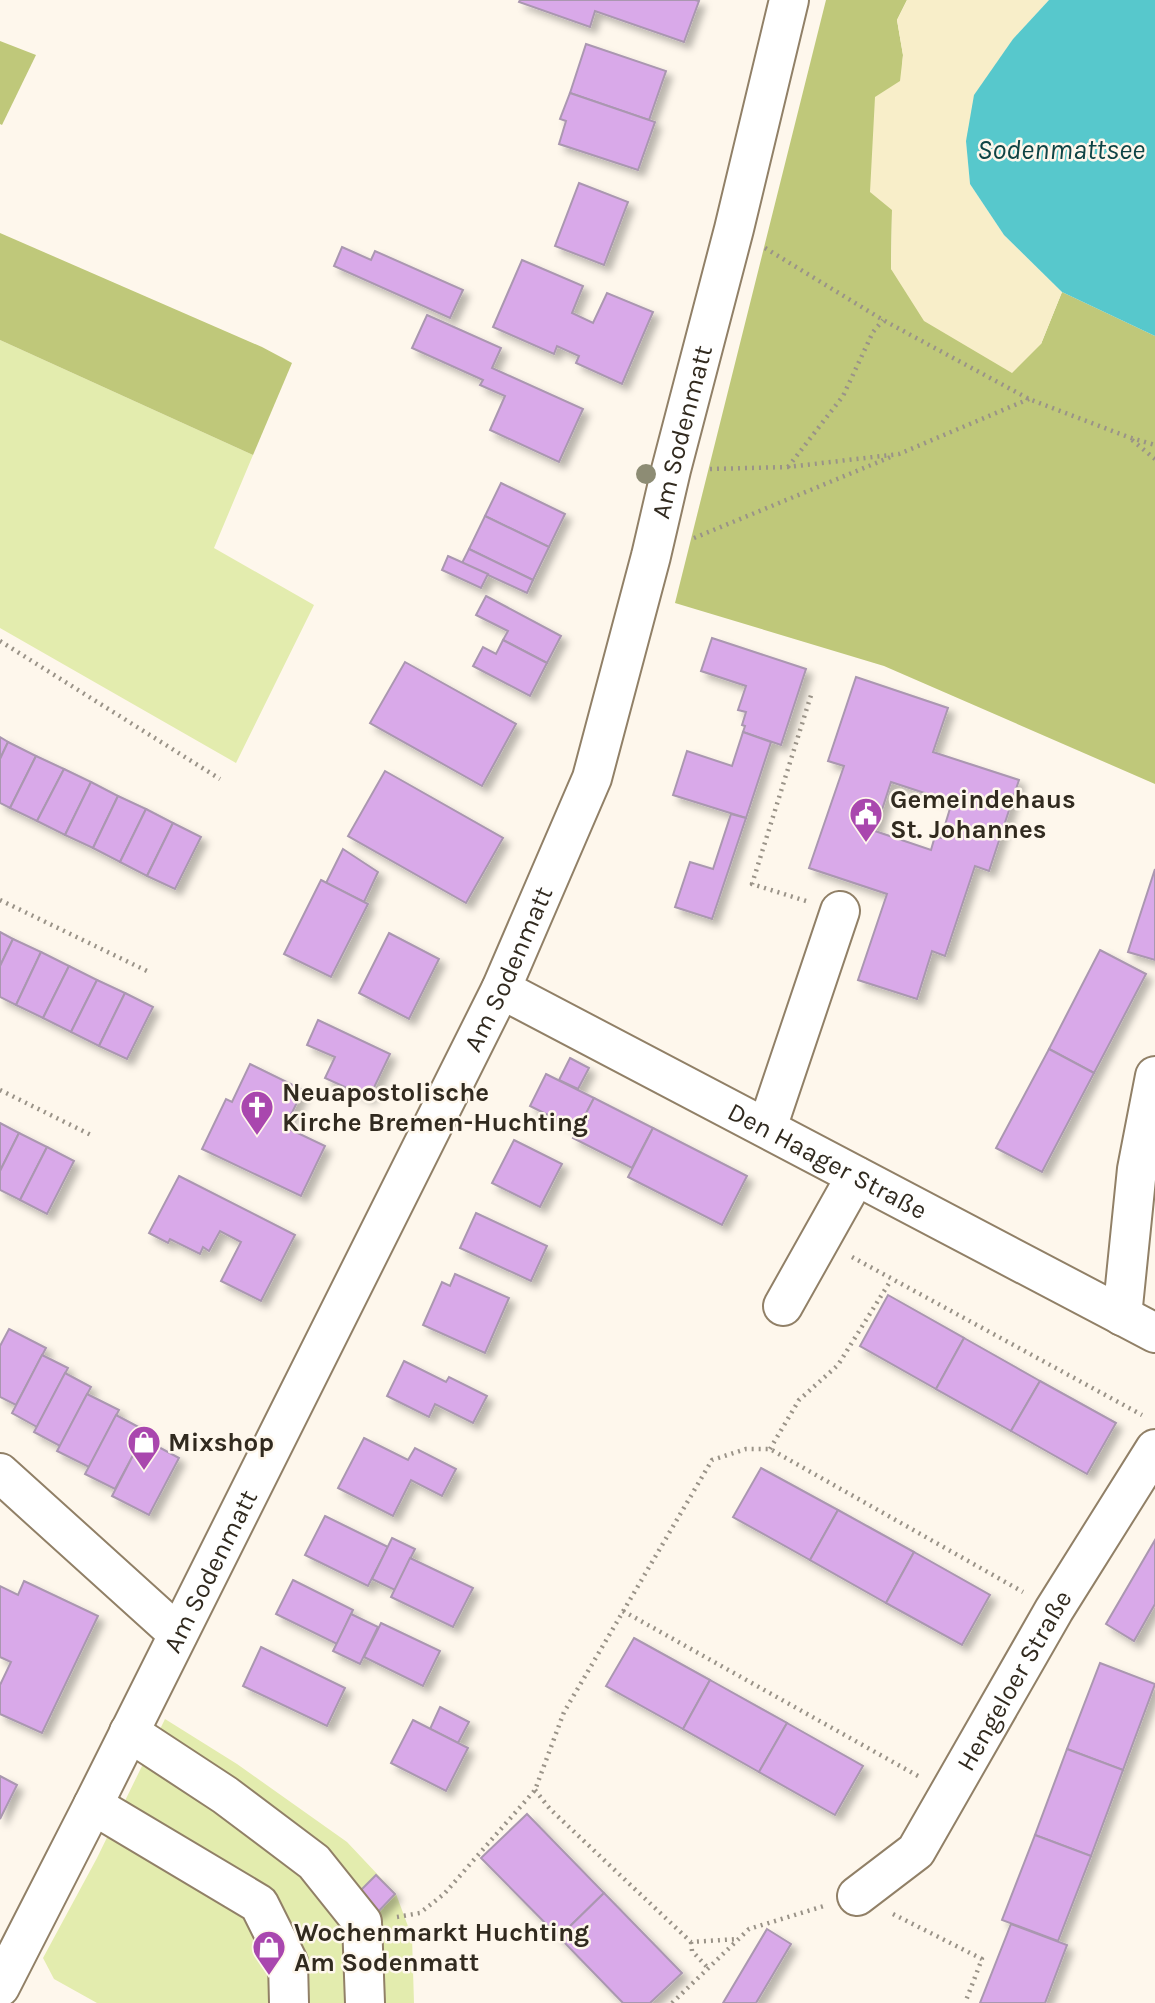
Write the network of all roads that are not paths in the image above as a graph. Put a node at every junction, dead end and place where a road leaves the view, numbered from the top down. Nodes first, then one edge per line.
1 (789, 0) edge
2 (840, 911) road end
3 (501, 989) junction
4 (1155, 1076) edge
5 (767, 1128) junction
6 (856, 1176) junction
7 (783, 1306) dead end
8 (1122, 1316) junction
9 (1155, 1333) edge
10 (1149, 1433) edge
11 (0, 1473) edge
12 (178, 1634) junction
13 (129, 1732) junction
14 (93, 1805) junction
15 (857, 1896) road end
16 (0, 1987) edge
17 (289, 2003) edge
18 (365, 2003) edge

1 - 3 street, Am Sodenmatt
2 - 5 street
3 - 5 street, Den Haager Straße
3 - 12 street, Am Sodenmatt
4 - 8 street
5 - 6 street, Den Haager Straße
6 - 7 street
6 - 8 street, Den Haager Straße
8 - 9 street, Den Haager Straße
10 - 15 street, Hengeloer Straße
11 - 12 street
12 - 13 street, Am Sodenmatt
13 - 14 street, Am Sodenmatt
13 - 18 street
14 - 16 street, Am Sodenmatt
14 - 17 street

